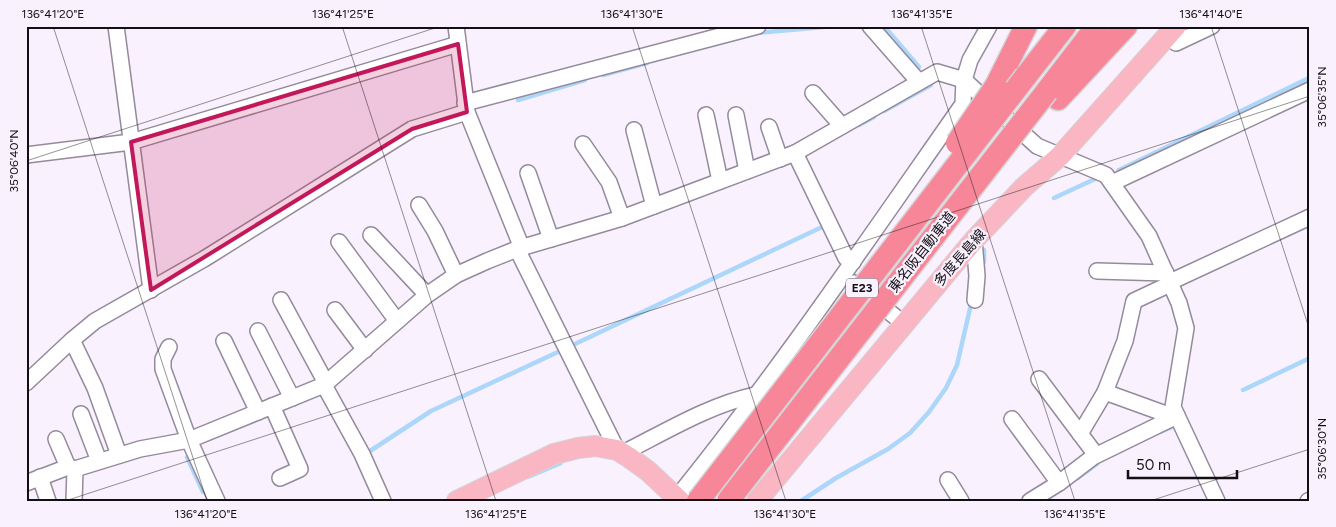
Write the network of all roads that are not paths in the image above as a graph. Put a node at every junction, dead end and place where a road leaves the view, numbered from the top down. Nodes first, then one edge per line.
1 (116, 26) edge
2 (456, 26) edge
3 (758, 26) edge
4 (870, 26) edge
5 (989, 26) edge
6 (1026, 26) edge
7 (1065, 26) edge
8 (1097, 26) edge
9 (1126, 26) edge
10 (1212, 26) edge
11 (1172, 31) edge
12 (458, 44) junction
13 (964, 80) junction
14 (919, 82) junction
15 (1310, 90) edge
16 (814, 93) dead end
17 (1052, 95) junction
18 (466, 108) junction
19 (706, 115) dead end
20 (736, 115) dead end
21 (842, 126) junction
22 (769, 127) dead end
23 (634, 130) dead end
24 (131, 142) junction
25 (583, 144) dead end
26 (795, 153) junction
27 (26, 155) edge
28 (1060, 156) junction
29 (780, 159) junction
30 (747, 171) junction
31 (528, 173) dead end
32 (720, 182) junction
33 (1112, 183) junction
34 (419, 205) dead end
35 (654, 206) junction
36 (1310, 217) edge
37 (622, 218) junction
38 (371, 235) dead end
39 (551, 239) junction
40 (974, 240) junction
41 (339, 242) dead end
42 (520, 249) junction
43 (848, 268) junction
44 (1097, 271) dead end
45 (456, 276) junction
46 (1169, 280) junction
47 (151, 290) junction
48 (427, 295) junction
49 (280, 300) dead end
50 (975, 300) dead end
51 (335, 310) dead end
52 (397, 321) junction
53 (904, 324) junction
54 (258, 331) dead end
55 (72, 340) junction
56 (224, 341) dead end
57 (169, 347) dead end
58 (365, 350) junction
59 (815, 350) junction
60 (1039, 379) dead end
61 (26, 383) edge
62 (325, 384) junction
63 (1105, 392) junction
64 (755, 395) junction
65 (292, 398) junction
66 (265, 409) junction
67 (81, 414) dead end
68 (1177, 416) junction
69 (1012, 419) dead end
70 (1080, 434) junction
71 (56, 439) dead end
72 (189, 440) junction
73 (620, 452) junction
74 (119, 455) junction
75 (1096, 455) junction
76 (99, 461) junction
77 (71, 468) junction
78 (280, 478) dead end
79 (33, 480) edge
80 (948, 480) dead end
81 (1059, 483) junction
82 (682, 500) edge
83 (48, 501) edge
84 (74, 501) edge
85 (217, 501) edge
86 (382, 501) edge
87 (457, 501) edge
88 (728, 501) edge
89 (757, 501) edge
90 (960, 501) edge
91 (1030, 501) edge
92 (1217, 501) edge

1 - 24 street
2 - 12 street
3 - 18 street
4 - 14 street
5 - 13 street
6 - 59 highway, bridge
7 - 59 highway, 東名阪自動車道 / E23, bridge
8 - 17 highway
9 - 17 highway
10 - 11 street
11 - 28 main road, 多度長島線
12 - 18 street
12 - 24 street
13 - 14 street
13 - 28 street
13 - 43 street
14 - 21 street
15 - 33 street
16 - 21 street
17 - 88 highway, bridge
18 - 42 street
18 - 47 street
19 - 32 street
20 - 30 street
21 - 26 street
22 - 29 street
23 - 35 street
24 - 27 street
24 - 47 street
25 - 37 street
26 - 29 street
26 - 43 street
28 - 33 street
28 - 40 main road, 多度長島線
29 - 30 street
30 - 32 street
31 - 39 street
32 - 35 street
33 - 46 street
34 - 45 street
35 - 37 street
36 - 46 street
37 - 39 street
38 - 48 street
39 - 42 street
40 - 50 street
40 - 53 main road, 多度長島線
41 - 52 street
42 - 45 street
42 - 73 street
43 - 53 street
43 - 64 street
44 - 46 street
45 - 48 street
46 - 63 street
46 - 68 street
47 - 55 street
48 - 52 street
49 - 62 street
51 - 58 street
52 - 58 street
53 - 89 main road, 多度長島線
54 - 65 street
55 - 61 street
55 - 74 street
56 - 66 street
57 - 72 street
58 - 62 street
59 - 82 highway, 東名阪自動車道 / E23, bridge
60 - 70 street
62 - 65 street
62 - 86 street
63 - 68 street
63 - 70 street
64 - 73 street
64 - 82 street
65 - 66 street
66 - 72 street
66 - 78 street
67 - 76 street
68 - 75 street
68 - 92 street
69 - 81 street
70 - 75 street
71 - 77 street
72 - 74 street
72 - 85 street
73 - 82 main road
73 - 87 main road
74 - 76 street
75 - 81 street
76 - 77 street
77 - 79 street
77 - 84 street
79 - 83 street
80 - 90 street
81 - 91 street

